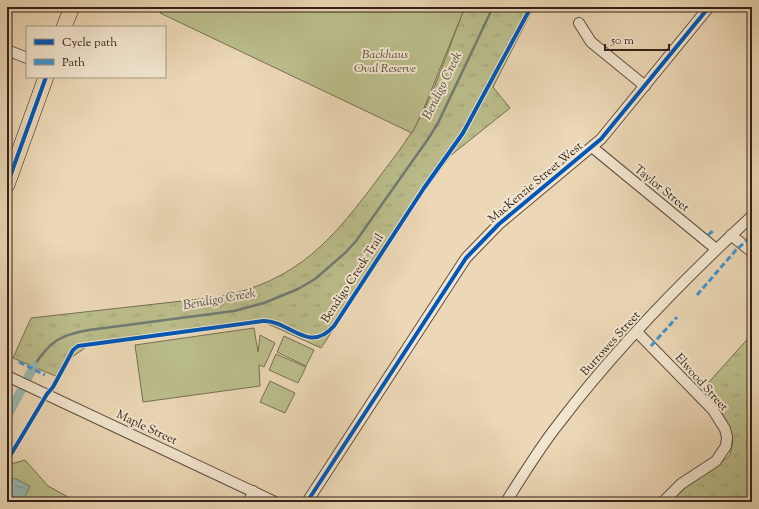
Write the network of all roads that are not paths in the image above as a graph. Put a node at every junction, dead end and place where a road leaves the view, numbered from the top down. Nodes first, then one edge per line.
1 (72, 7) edge
2 (709, 7) edge
3 (579, 23) dead end
4 (64, 26) edge
5 (7, 50) edge
6 (26, 58) edge
7 (46, 78) edge
8 (645, 86) junction
9 (592, 148) junction
10 (7, 185) edge
11 (752, 216) edge
12 (731, 235) junction
13 (716, 249) junction
14 (752, 252) edge
15 (637, 332) junction
16 (10, 377) edge
17 (253, 491) junction
18 (249, 502) edge
19 (276, 502) edge
20 (307, 502) edge
21 (506, 502) edge
22 (663, 502) edge

1 - 4 highway
2 - 8 street, MacKenzie Street West
3 - 8 street
5 - 6 street
7 - 10 highway
8 - 9 street, MacKenzie Street West
9 - 13 street, Taylor Street
9 - 20 street, MacKenzie Street West
11 - 12 street, Burrowes Street
12 - 13 street, Burrowes Street
12 - 14 street
13 - 15 street, Burrowes Street
15 - 21 street, Burrowes Street
15 - 22 street, Elwood Street
16 - 17 street, Maple Street
17 - 18 street
17 - 19 street, Maple Street

